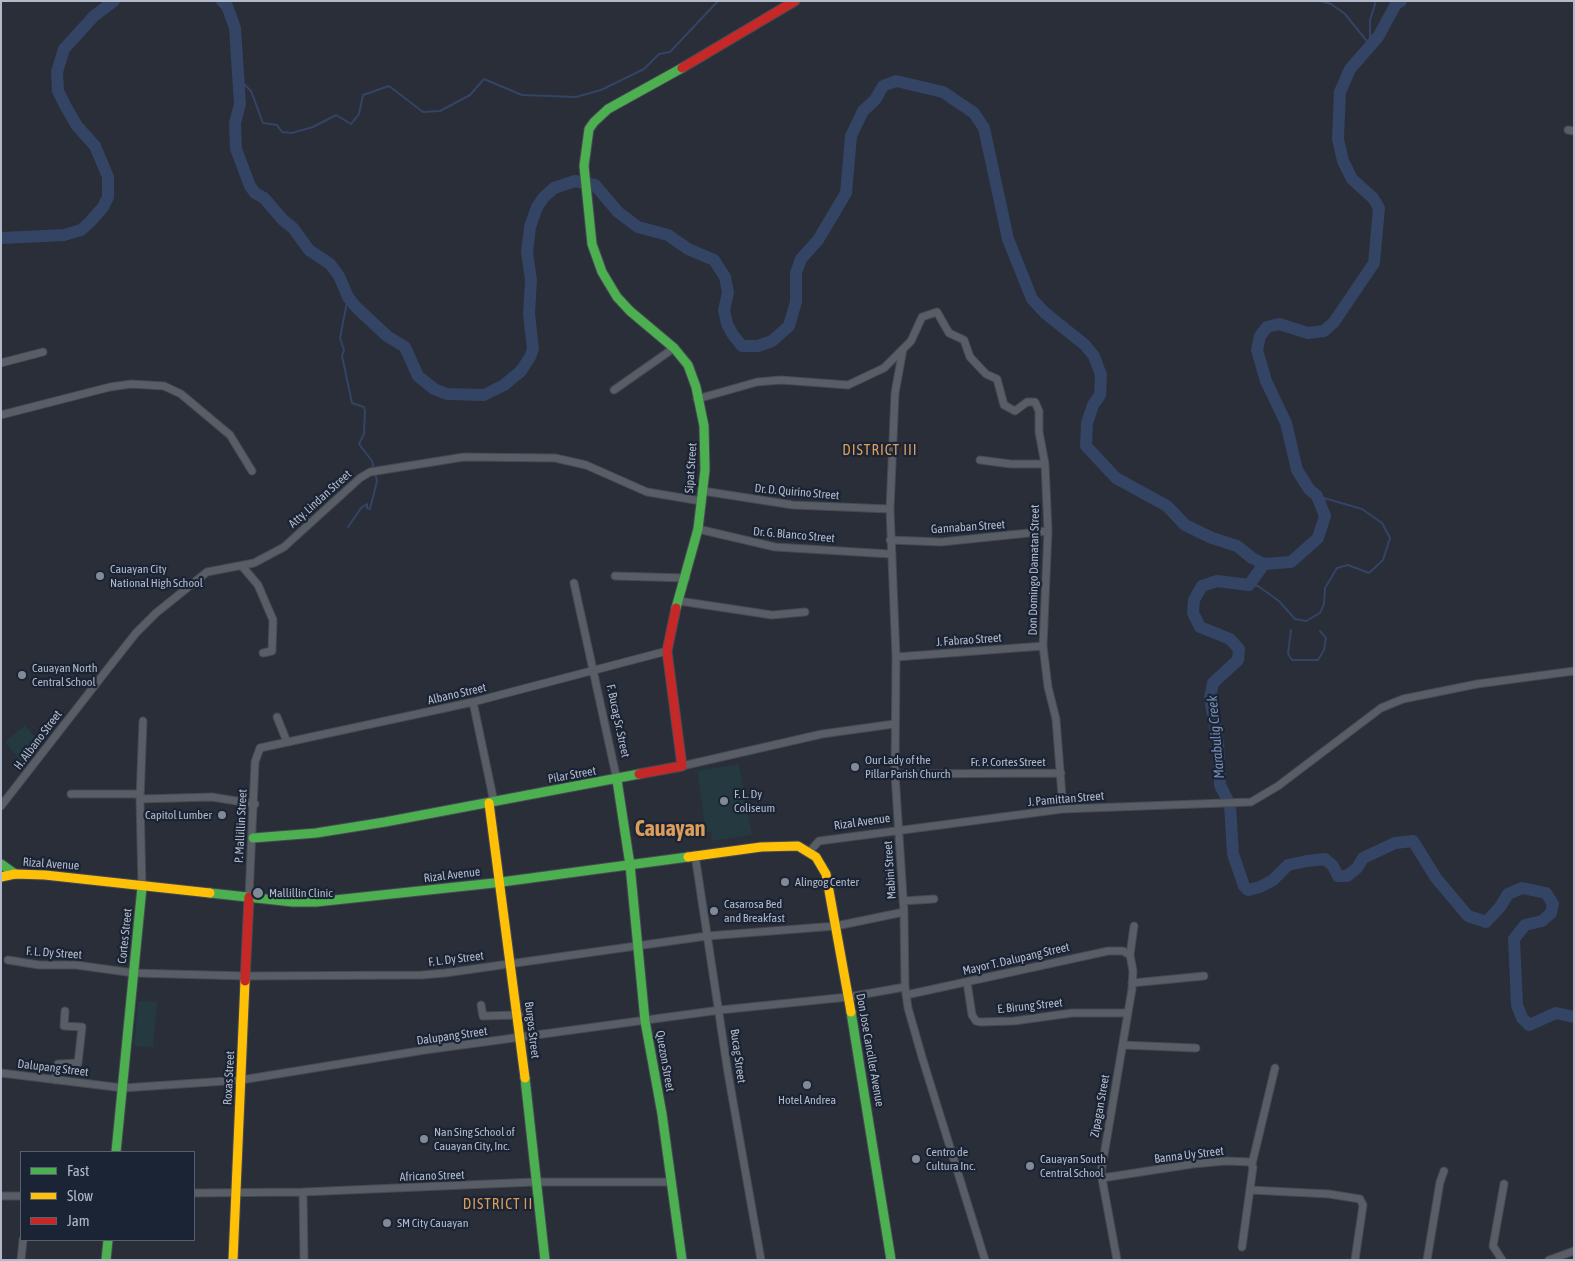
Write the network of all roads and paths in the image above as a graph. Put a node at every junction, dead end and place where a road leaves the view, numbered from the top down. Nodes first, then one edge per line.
1 (796, 1) edge
2 (674, 348) junction
3 (903, 349) junction
4 (43, 352) dead end
5 (1, 362) edge
6 (614, 390) dead end
7 (697, 399) junction
8 (1, 415) edge
9 (980, 460) dead end
10 (1045, 464) junction
11 (252, 471) dead end
12 (703, 491) junction
13 (701, 501) junction
14 (890, 509) junction
15 (698, 529) junction
16 (1048, 530) junction
17 (890, 540) junction
18 (890, 554) junction
19 (242, 566) junction
20 (615, 576) dead end
21 (686, 578) junction
22 (574, 583) dead end
23 (679, 601) junction
24 (805, 612) dead end
25 (1043, 646) junction
26 (667, 651) junction
27 (263, 653) dead end
28 (896, 657) junction
29 (594, 670) junction
30 (1574, 671) edge
31 (473, 702) junction
32 (74, 712) joint
33 (276, 717) dead end
34 (142, 721) dead end
35 (894, 724) junction
36 (287, 742) junction
37 (256, 757) joint
38 (682, 766) junction
39 (1061, 773) junction
40 (895, 774) junction
41 (617, 780) junction
42 (71, 794) dead end
43 (140, 797) junction
44 (491, 803) junction
45 (255, 804) junction
46 (1, 806) edge
47 (1063, 809) junction
48 (898, 830) junction
49 (252, 838) junction
50 (809, 852) junction
51 (695, 855) junction
52 (1, 864) edge
53 (630, 865) junction
54 (15, 874) junction
55 (1, 877) edge
56 (499, 882) junction
57 (142, 886) junction
58 (248, 897) junction
59 (934, 899) dead end
60 (903, 901) junction
61 (904, 912) junction
62 (836, 926) junction
63 (1134, 926) dead end
64 (707, 936) junction
65 (636, 946) junction
66 (1130, 955) junction
67 (8, 960) dead end
68 (510, 963) junction
69 (134, 973) junction
70 (246, 976) junction
71 (1204, 976) dead end
72 (967, 982) junction
73 (1132, 983) junction
74 (905, 987) junction
75 (906, 995) junction
76 (848, 996) junction
77 (481, 1006) dead end
78 (720, 1010) junction
79 (65, 1011) dead end
80 (1128, 1013) junction
81 (518, 1015) junction
82 (646, 1020) junction
83 (522, 1037) junction
84 (1123, 1045) junction
85 (1196, 1048) dead end
86 (1275, 1068) dead end
87 (1, 1073) edge
88 (56, 1080) junction
89 (241, 1080) junction
90 (123, 1088) junction
91 (116, 1151) edge
92 (1252, 1164) junction
93 (1444, 1171) dead end
94 (1102, 1178) junction
95 (535, 1182) junction
96 (671, 1182) junction
97 (1504, 1184) dead end
98 (1250, 1190) junction
99 (302, 1192) junction
100 (195, 1193) edge
101 (236, 1193) junction
102 (1, 1196) edge
103 (20, 1196) edge
104 (23, 1241) edge
105 (108, 1241) edge
106 (1242, 1247) dead end
107 (1574, 1252) edge
108 (21, 1260) edge
109 (106, 1260) edge
110 (233, 1260) edge
111 (304, 1260) edge
112 (545, 1260) edge
113 (682, 1260) edge
114 (761, 1260) edge
115 (891, 1260) edge
116 (985, 1260) edge
117 (1117, 1260) edge
118 (1356, 1260) edge
119 (1427, 1260) edge
120 (1502, 1260) edge
121 (1549, 1260) edge

1 - 2 street, Sipat Street
2 - 6 street
2 - 7 street, Sipat Street
3 - 7 street, Don Domingo Damatan Street
3 - 10 street, Don Domingo Damatan Street
3 - 14 street, Mabini Street
4 - 5 street
7 - 12 street, Sipat Street
8 - 11 street
9 - 10 street
10 - 16 street, Don Domingo Damatan Street
12 - 13 street, Sipat Street
12 - 14 street, Dr. D. Quirino Street
13 - 15 street, Sipat Street
13 - 19 street, Atty. Lindan Street
14 - 17 street, Mabini Street
15 - 18 street, Dr. G. Blanco Street
15 - 21 street, Sipat Street
16 - 17 street, Gannaban Street
16 - 25 street, Don Domingo Damatan Street
17 - 18 street, Mabini Street
18 - 28 street, Mabini Street
19 - 27 street
19 - 32 street, Atty. Lindan Street
20 - 21 street
21 - 23 street, Sipat Street
22 - 29 street, F. Bucag Sr. Street
23 - 24 street
23 - 26 street, Sipat Street
25 - 28 street, J. Fabrao Street
25 - 39 street, Don Domingo Damatan Street
26 - 29 street, Albano Street
26 - 38 street, Sipat Street
28 - 35 street, Mabini Street
29 - 31 street, Albano Street
29 - 41 street, F. Bucag Sr. Street
30 - 47 street, J. Pamittan Street
31 - 36 street, Albano Street
31 - 44 street
32 - 46 street, H. Albano Street
33 - 36 street
34 - 43 street, Cortes Street
35 - 38 street, Pilar Street
35 - 40 street, Mabini Street
36 - 37 street, Albano Street
37 - 45 street, P. Mallillin Street
38 - 41 street, Pilar Street
39 - 40 street, Fr. P. Cortes Street
39 - 47 street, Don Domingo Damatan Street
40 - 48 street, Mabini Street
41 - 44 street, Pilar Street
41 - 53 street, F. Bucag Sr. Street
42 - 43 street
43 - 45 street
43 - 57 street, Cortes Street
44 - 49 street, Pilar Street
44 - 56 street, Burgos Street
45 - 49 street, P. Mallillin Street
47 - 48 street, J. Pamittan Street
48 - 50 street, Rizal Avenue
48 - 60 street, Mabini Street
49 - 58 street, P. Mallillin Street
50 - 51 street, Rizal Avenue
50 - 62 street, Don Jose Canciller Avenue
51 - 53 street, Rizal Avenue
51 - 64 street, Bucag Street
52 - 54 street
53 - 56 street, Rizal Avenue
53 - 65 street, Quezon Street
54 - 55 street, Rizal Avenue
54 - 57 street, Rizal Avenue
56 - 58 street, Rizal Avenue
56 - 68 street, Burgos Street
57 - 58 street, Rizal Avenue
57 - 69 street, Cortes Street
58 - 70 street, Roxas Street
59 - 60 street
60 - 61 street, Mabini Street
61 - 62 street, F. L. Dy Street
61 - 74 street, Mabini Street
62 - 64 street, F. L. Dy Street
62 - 76 street, Don Jose Canciller Avenue
63 - 66 street, Zipagan Street
64 - 65 street, F. L. Dy Street
64 - 78 street, Bucag Street
65 - 68 street, F. L. Dy Street
65 - 82 street, Quezon Street
66 - 72 street, Mayor T. Dalupang Street
66 - 73 street, Zipagan Street
67 - 69 street, F. L. Dy Street
68 - 70 street, F. L. Dy Street
68 - 81 street, Burgos Street
69 - 70 street, F. L. Dy Street
69 - 90 street, Cortes Street
70 - 89 street, Roxas Street
71 - 73 street
72 - 75 street, Mayor T. Dalupang Street
72 - 80 street, E. Birung Street
73 - 80 street, Zipagan Street
74 - 75 street, Mabini Street
74 - 76 street, Dalupang Street
75 - 116 street, Mabini Street
76 - 78 street, Dalupang Street
76 - 115 street, Don Jose Canciller Avenue
77 - 81 street
78 - 82 street, Dalupang Street
78 - 114 street, Bucag Street
79 - 88 street
80 - 84 street, Zipagan Street
81 - 83 street, Burgos Street
82 - 83 street, Dalupang Street
82 - 96 street, Quezon Street
83 - 89 street, Dalupang Street
83 - 95 street, Burgos Street
84 - 85 street
84 - 94 street, Zipagan Street
86 - 92 street
87 - 88 street, Dalupang Street
88 - 90 street, Dalupang Street
89 - 90 street, Dalupang Street
89 - 101 street, Roxas Street
90 - 91 street, Cortes Street
92 - 94 street, Banna Uy Street
92 - 98 street
93 - 119 street
94 - 117 street, Zipagan Street
95 - 96 street, Africano Street
95 - 99 street, Africano Street
95 - 112 street, Burgos Street
96 - 113 street, Quezon Street
97 - 120 street
98 - 106 street
98 - 118 street
99 - 101 street, Africano Street
99 - 111 street
100 - 101 street, Africano Street
101 - 110 street, Roxas Street
102 - 103 street
104 - 108 street
105 - 109 street
107 - 121 street

